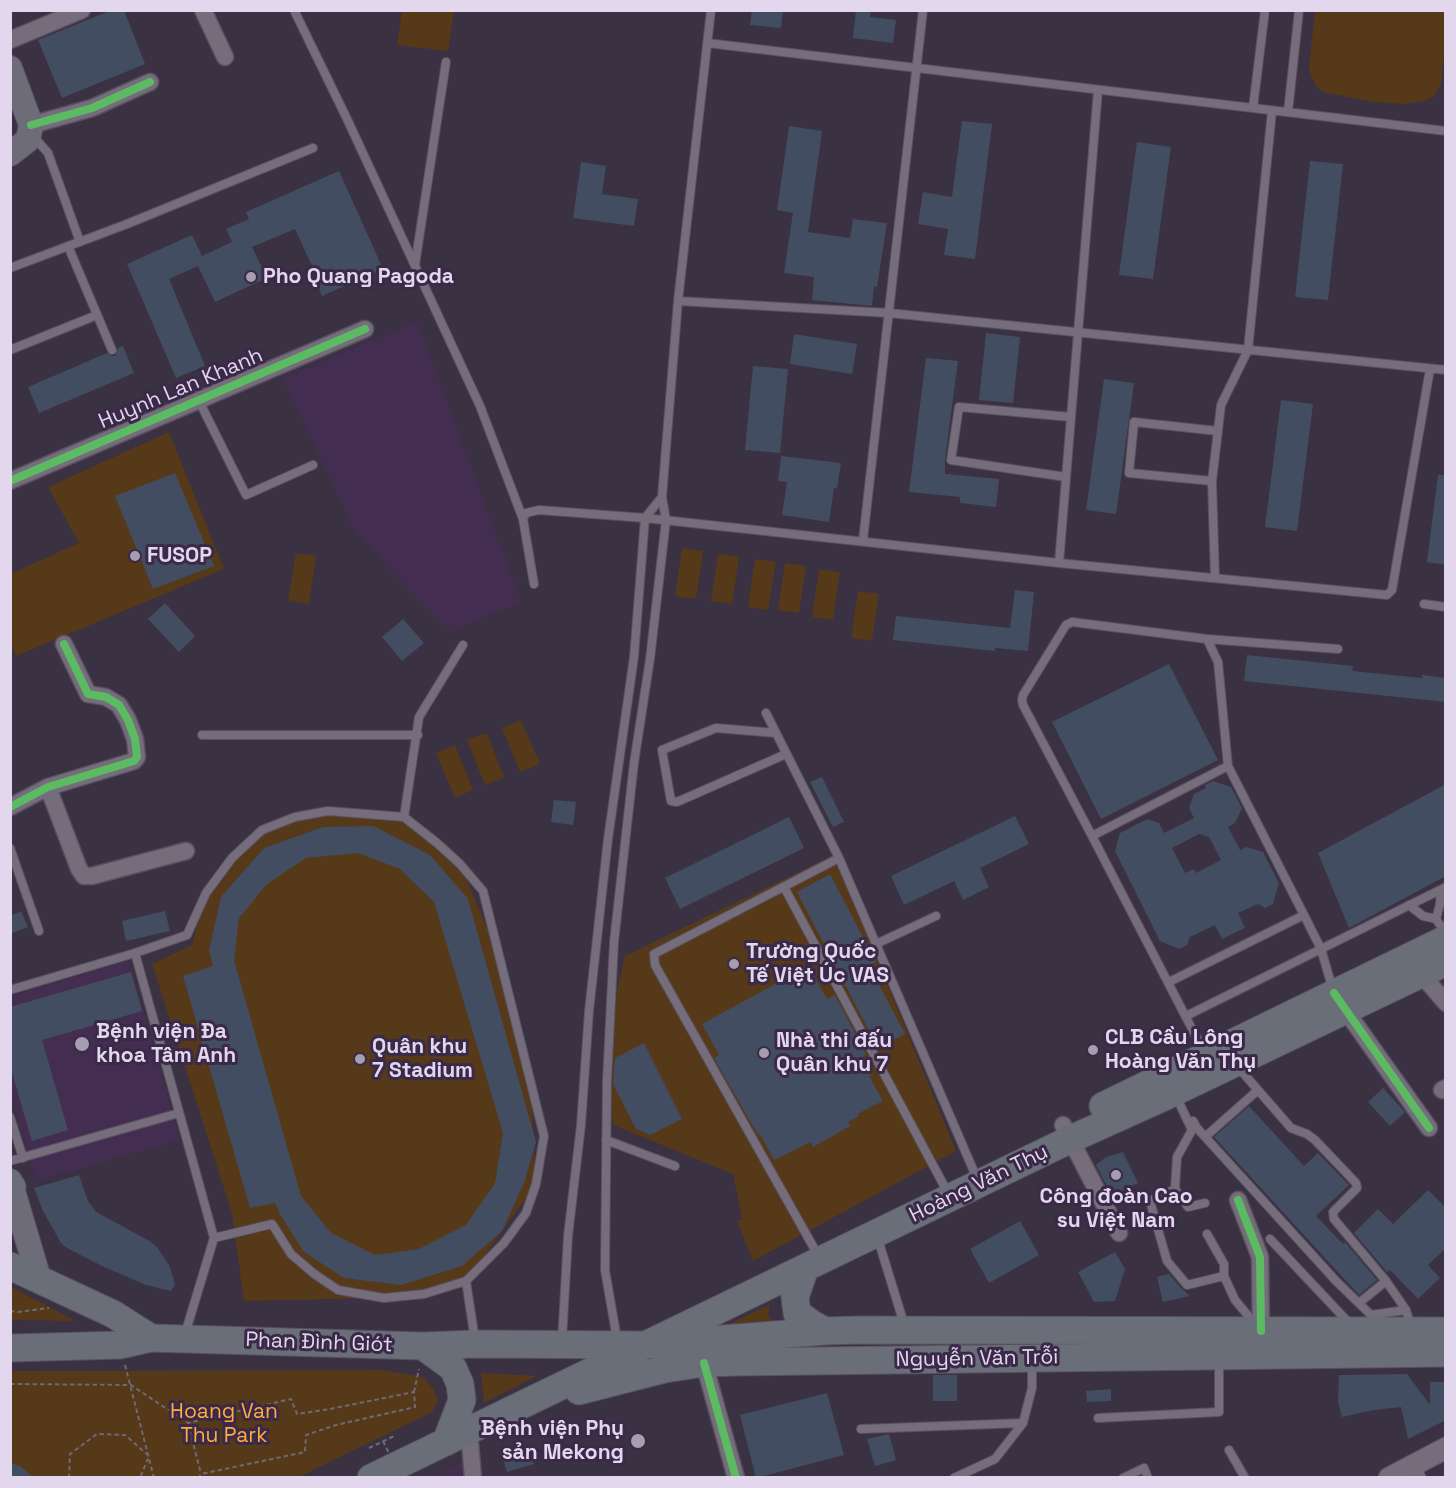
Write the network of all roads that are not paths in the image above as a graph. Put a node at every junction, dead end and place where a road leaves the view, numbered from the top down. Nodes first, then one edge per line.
1 (82, 10) edge
2 (203, 10) edge
3 (294, 10) edge
4 (711, 10) edge
5 (923, 10) edge
6 (1264, 10) edge
7 (1299, 10) edge
8 (10, 40) edge
9 (707, 44) junction
10 (225, 57) dead end
11 (447, 62) dead end
12 (10, 68) edge
13 (916, 70) junction
14 (150, 82) dead end
15 (1098, 90) junction
16 (1253, 108) junction
17 (1272, 111) junction
18 (1288, 112) junction
19 (31, 129) junction
20 (1446, 131) edge
21 (313, 148) dead end
22 (10, 154) edge
23 (80, 242) junction
24 (68, 246) junction
25 (415, 265) junction
26 (10, 268) edge
27 (678, 301) junction
28 (889, 313) junction
29 (97, 315) junction
30 (365, 329) dead end
31 (1078, 332) junction
32 (10, 350) edge
33 (1248, 350) junction
34 (112, 351) dead end
35 (1430, 369) junction
36 (1446, 370) edge
37 (199, 401) junction
38 (1071, 417) junction
39 (1218, 431) junction
40 (313, 465) dead end
41 (1066, 477) junction
42 (10, 481) edge
43 (1212, 481) junction
44 (662, 497) junction
45 (645, 518) junction
46 (523, 519) junction
47 (666, 520) junction
48 (863, 540) junction
49 (1059, 563) junction
50 (1215, 578) junction
51 (534, 584) dead end
52 (1424, 604) dead end
53 (1446, 607) edge
54 (1207, 639) junction
55 (64, 644) dead end
56 (463, 645) dead end
57 (1338, 650) dead end
58 (766, 713) dead end
59 (776, 733) junction
60 (202, 735) dead end
61 (418, 735) junction
62 (786, 754) junction
63 (1228, 766) junction
64 (48, 787) junction
65 (10, 807) edge
66 (404, 817) junction
67 (1092, 836) junction
68 (10, 848) edge
69 (186, 851) dead end
70 (839, 858) junction
71 (784, 887) junction
72 (1443, 889) edge
73 (1409, 905) junction
74 (1304, 915) junction
75 (936, 916) dead end
76 (1441, 929) edge
77 (39, 931) dead end
78 (1446, 934) edge
79 (876, 944) junction
80 (1321, 949) junction
81 (135, 953) junction
82 (1446, 962) edge
83 (1416, 964) junction
84 (1169, 982) junction
85 (10, 990) edge
86 (1339, 1002) junction
87 (1446, 1004) edge
88 (1186, 1016) junction
89 (1205, 1055) junction
90 (1234, 1064) junction
91 (1258, 1090) junction
92 (1176, 1092) junction
93 (179, 1113) junction
94 (10, 1117) edge
95 (1429, 1128) dead end
96 (1067, 1132) junction
97 (1205, 1137) junction
98 (606, 1140) junction
99 (23, 1158) junction
100 (675, 1166) dead end
101 (976, 1177) junction
102 (11, 1180) edge
103 (1174, 1189) junction
104 (947, 1191) junction
105 (1238, 1200) dead end
106 (1205, 1203) dead end
107 (1119, 1233) dead end
108 (876, 1234) junction
109 (1207, 1234) dead end
110 (214, 1238) junction
111 (1270, 1239) dead end
112 (813, 1259) junction
113 (10, 1266) edge
114 (1224, 1276) junction
115 (39, 1279) junction
116 (466, 1281) junction
117 (1386, 1281) junction
118 (1359, 1303) junction
119 (1409, 1320) junction
120 (1369, 1326) junction
121 (906, 1330) junction
122 (1033, 1330) junction
123 (825, 1331) junction
124 (1261, 1331) junction
125 (1446, 1331) edge
126 (151, 1338) junction
127 (184, 1339) junction
128 (610, 1342) junction
129 (476, 1344) junction
130 (645, 1345) junction
131 (423, 1346) junction
132 (562, 1346) junction
133 (11, 1347) edge
134 (1446, 1353) edge
135 (1220, 1356) junction
136 (1032, 1358) junction
137 (704, 1364) junction
138 (514, 1409) junction
139 (1098, 1418) dead end
140 (1023, 1423) junction
141 (861, 1429) dead end
142 (457, 1436) junction
143 (1446, 1448) edge
144 (1229, 1450) dead end
145 (401, 1470) edge
146 (1419, 1471) edge
147 (372, 1478) edge
148 (473, 1478) edge
149 (736, 1478) edge
150 (954, 1478) edge
151 (1123, 1478) edge
152 (1148, 1478) edge
153 (1245, 1478) edge
154 (1389, 1478) edge

1 - 8 street
2 - 10 street
3 - 25 lane
4 - 9 lane
5 - 13 lane
6 - 16 lane
7 - 18 lane
9 - 13 lane
9 - 27 lane
11 - 25 lane
12 - 19 main road
13 - 15 lane
13 - 28 lane
14 - 19 street
15 - 16 lane
15 - 31 lane
16 - 17 lane
17 - 18 lane
17 - 33 lane
18 - 20 lane
19 - 22 main road
19 - 23 lane
21 - 23 lane
23 - 24 lane
24 - 26 lane
24 - 29 lane
25 - 46 lane
27 - 28 lane
27 - 44 lane
28 - 31 lane
28 - 48 lane
29 - 32 lane
29 - 34 lane
30 - 37 street, Huynh Lan Khanh
31 - 33 lane
31 - 38 lane
33 - 35 lane
33 - 39 lane
35 - 36 lane
35 - 50 lane
37 - 40 lane
37 - 42 street, Huynh Lan Khanh
38 - 41 lane
38 - 41 lane
39 - 43 lane
39 - 43 lane
41 - 49 lane
43 - 50 lane
44 - 45 lane
44 - 47 lane
45 - 46 lane
45 - 47 lane
45 - 132 lane
46 - 51 lane
47 - 48 lane
47 - 98 lane
48 - 49 lane
49 - 50 lane
52 - 53 lane
54 - 57 lane
54 - 63 lane
54 - 67 lane
55 - 64 street
56 - 61 lane
58 - 59 lane
59 - 62 lane
59 - 62 lane
60 - 61 lane
61 - 66 lane
62 - 70 lane
63 - 67 lane
63 - 74 lane
64 - 65 street
64 - 69 street
66 - 81 lane
66 - 116 lane
67 - 84 lane
68 - 77 lane
70 - 71 lane
70 - 79 lane
71 - 104 lane
71 - 112 lane
72 - 73 lane
72 - 76 lane
73 - 76 lane
73 - 80 lane
74 - 80 lane
74 - 84 lane
75 - 79 lane
76 - 78 lane
76 - 83 main road, Hoàng Văn Thụ
79 - 101 lane
80 - 86 lane
80 - 88 lane
81 - 85 lane
81 - 93 lane
82 - 83 main road, Hoàng Văn Thụ
83 - 86 main road, Hoàng Văn Thụ
83 - 87 street
84 - 88 lane
86 - 89 main road, Hoàng Văn Thụ
86 - 90 main road, Hoàng Văn Thụ
86 - 95 street
88 - 89 lane
89 - 96 main road, Hoàng Văn Thụ
90 - 91 lane
90 - 92 main road, Hoàng Văn Thụ
91 - 97 lane
91 - 117 lane
92 - 96 main road, Hoàng Văn Thụ
92 - 97 lane
92 - 103 lane
93 - 99 lane
93 - 110 lane
94 - 99 lane
96 - 101 main road, Hoàng Văn Thụ
96 - 107 street
97 - 118 lane
98 - 100 lane
98 - 128 lane
99 - 102 lane
101 - 104 main road, Hoàng Văn Thụ
102 - 115 main road
103 - 106 lane
103 - 114 lane
104 - 108 main road, Hoàng Văn Thụ
104 - 112 main road, Hoàng Văn Thụ
105 - 124 street
108 - 112 main road, Hoàng Văn Thụ
108 - 121 lane
109 - 114 lane
110 - 116 lane
110 - 127 lane
111 - 120 lane
112 - 123 main road
112 - 128 main road, Hoàng Văn Thụ
112 - 130 main road, Hoàng Văn Thụ
113 - 115 main road
114 - 124 lane
115 - 126 main road
116 - 129 lane
117 - 118 lane
117 - 119 lane
118 - 120 lane
119 - 120 main road, Nguyễn Văn Trỗi
119 - 125 main road, Nguyễn Văn Trỗi
120 - 124 main road, Nguyễn Văn Trỗi
121 - 122 main road, Nguyễn Văn Trỗi
121 - 123 main road, Nguyễn Văn Trỗi
122 - 124 main road, Nguyễn Văn Trỗi
122 - 136 main road
123 - 130 main road, Nguyễn Văn Trỗi
126 - 127 main road, Phan Đình Giót
126 - 133 main road, Phan Đình Giót
127 - 131 main road, Phan Đình Giót
128 - 130 main road, Phan Đình Giót
128 - 132 main road, Phan Đình Giót
129 - 131 main road, Phan Đình Giót
129 - 132 main road, Phan Đình Giót
130 - 138 main road, Hoàng Văn Thụ
131 - 142 main road
134 - 135 main road, Nguyễn Văn Trỗi
135 - 136 main road, Nguyễn Văn Trỗi
135 - 139 lane
136 - 137 main road, Nguyễn Văn Trỗi
136 - 140 lane
137 - 138 main road, Nguyễn Văn Trỗi
137 - 149 street
138 - 142 main road
140 - 141 lane
140 - 150 lane
142 - 145 main road
142 - 148 street
143 - 146 street
144 - 153 lane
145 - 147 main road
146 - 154 street
151 - 152 lane

